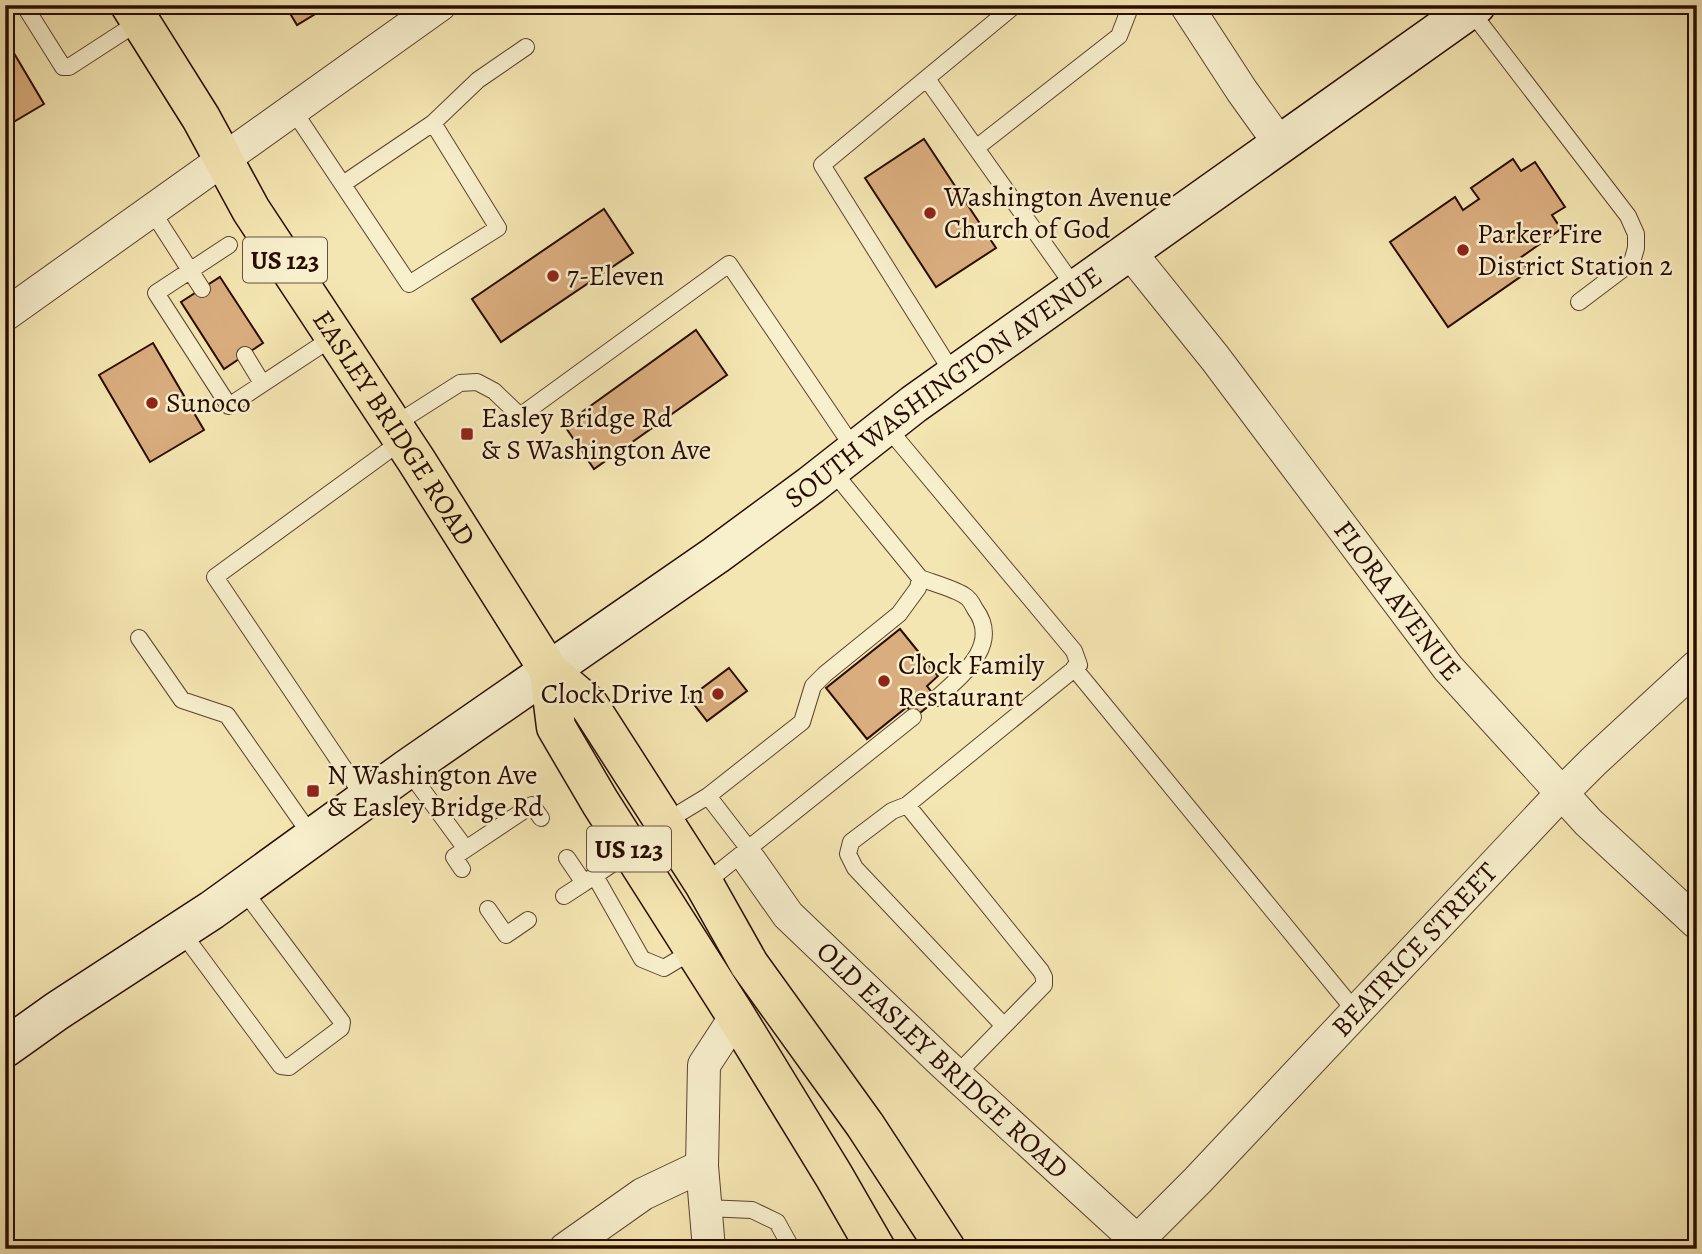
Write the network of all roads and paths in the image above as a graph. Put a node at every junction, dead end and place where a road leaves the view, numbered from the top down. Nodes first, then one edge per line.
1 (24, 5) edge
2 (440, 5) edge
3 (1015, 5) edge
4 (1131, 5) edge
5 (1186, 5) edge
6 (1473, 7) edge
7 (135, 13) edge
8 (526, 47) dead end
9 (927, 79) junction
10 (293, 110) junction
11 (433, 123) junction
12 (1280, 144) junction
13 (976, 148) junction
14 (224, 160) junction
15 (343, 184) junction
16 (152, 211) junction
17 (229, 246) dead end
18 (1129, 251) junction
19 (190, 271) junction
20 (202, 289) dead end
21 (1076, 289) junction
22 (1579, 302) dead end
23 (5, 315) edge
24 (335, 336) junction
25 (245, 355) dead end
26 (954, 375) junction
27 (262, 383) junction
28 (886, 426) junction
29 (399, 433) junction
30 (843, 460) junction
31 (920, 578) junction
32 (139, 638) dead end
33 (1697, 666) edge
34 (1074, 668) junction
35 (549, 671) junction
36 (937, 698) dead end
37 (913, 717) dead end
38 (407, 769) junction
39 (1562, 794) junction
40 (708, 796) junction
41 (366, 799) junction
42 (908, 805) junction
43 (541, 818) dead end
44 (665, 821) junction
45 (313, 838) junction
46 (466, 849) junction
47 (631, 851) junction
48 (749, 854) junction
49 (567, 858) dead end
50 (462, 869) dead end
51 (589, 880) junction
52 (704, 884) junction
53 (242, 888) junction
54 (565, 896) dead end
55 (488, 909) dead end
56 (528, 920) dead end
57 (1697, 923) edge
58 (180, 931) junction
59 (694, 950) junction
60 (1356, 1013) junction
61 (736, 1016) junction
62 (1004, 1026) junction
63 (5, 1048) edge
64 (956, 1075) junction
65 (702, 1166) junction
66 (895, 1170) junction
67 (706, 1208) junction
68 (1142, 1244) edge
69 (565, 1249) edge
70 (709, 1249) edge
71 (792, 1249) edge
72 (876, 1249) edge
73 (946, 1249) edge
74 (968, 1249) edge

1 - 7 lane
2 - 10 street
3 - 9 lane
4 - 13 lane
5 - 12 street
6 - 12 main road, SOUTH WASHINGTON AVENUE
6 - 22 lane
7 - 14 highway, EASLEY BRIDGE ROAD / US 123
8 - 11 lane
9 - 13 lane
9 - 26 lane
10 - 14 street
10 - 15 lane
11 - 15 lane
11 - 15 lane
12 - 18 main road, SOUTH WASHINGTON AVENUE
13 - 21 lane
14 - 16 street
14 - 24 highway, EASLEY BRIDGE ROAD / US 123
16 - 19 lane
16 - 23 street
17 - 19 lane
18 - 21 main road, SOUTH WASHINGTON AVENUE
18 - 39 street, FLORA AVENUE
19 - 20 lane
19 - 27 lane
21 - 26 main road, SOUTH WASHINGTON AVENUE
24 - 27 lane
24 - 29 highway, EASLEY BRIDGE ROAD / US 123
25 - 27 lane
26 - 28 main road, SOUTH WASHINGTON AVENUE
28 - 30 main road, SOUTH WASHINGTON AVENUE
28 - 34 lane
29 - 30 lane
29 - 35 highway, EASLEY BRIDGE ROAD / US 123
29 - 41 lane
30 - 31 lane
30 - 35 main road, SOUTH WASHINGTON AVENUE
31 - 36 lane
31 - 40 lane
32 - 45 lane
33 - 39 street, BEATRICE STREET
34 - 42 lane
34 - 60 lane
35 - 38 main road, SOUTH WASHINGTON AVENUE
35 - 44 highway, EASLEY BRIDGE ROAD / US 123
35 - 47 highway, EASLEY BRIDGE ROAD / US 123
37 - 48 lane
38 - 41 main road, SOUTH WASHINGTON AVENUE
38 - 46 lane
39 - 57 street, FLORA AVENUE
39 - 60 street, BEATRICE STREET
40 - 44 lane
40 - 48 lane
41 - 45 main road, SOUTH WASHINGTON AVENUE
42 - 62 lane
42 - 62 lane
43 - 46 lane
44 - 52 highway, EASLEY BRIDGE ROAD / US 123
45 - 53 main road, SOUTH WASHINGTON AVENUE
46 - 50 lane
47 - 51 lane
47 - 59 highway, EASLEY BRIDGE ROAD / US 123
48 - 52 lane
48 - 64 street, OLD EASLEY BRIDGE ROAD
49 - 51 lane
51 - 54 lane
51 - 59 lane
52 - 66 highway, EASLEY BRIDGE ROAD / US 123
53 - 58 main road, SOUTH WASHINGTON AVENUE
53 - 58 lane
55 - 56 lane
58 - 63 main road, SOUTH WASHINGTON AVENUE
59 - 61 highway, EASLEY BRIDGE ROAD / US 123
60 - 68 street, BEATRICE STREET
61 - 65 street
61 - 72 highway, US 123
62 - 64 lane
64 - 68 street, OLD EASLEY BRIDGE ROAD
65 - 67 street
65 - 69 street
66 - 73 highway, US 123
66 - 74 highway
67 - 70 street
67 - 71 lane

